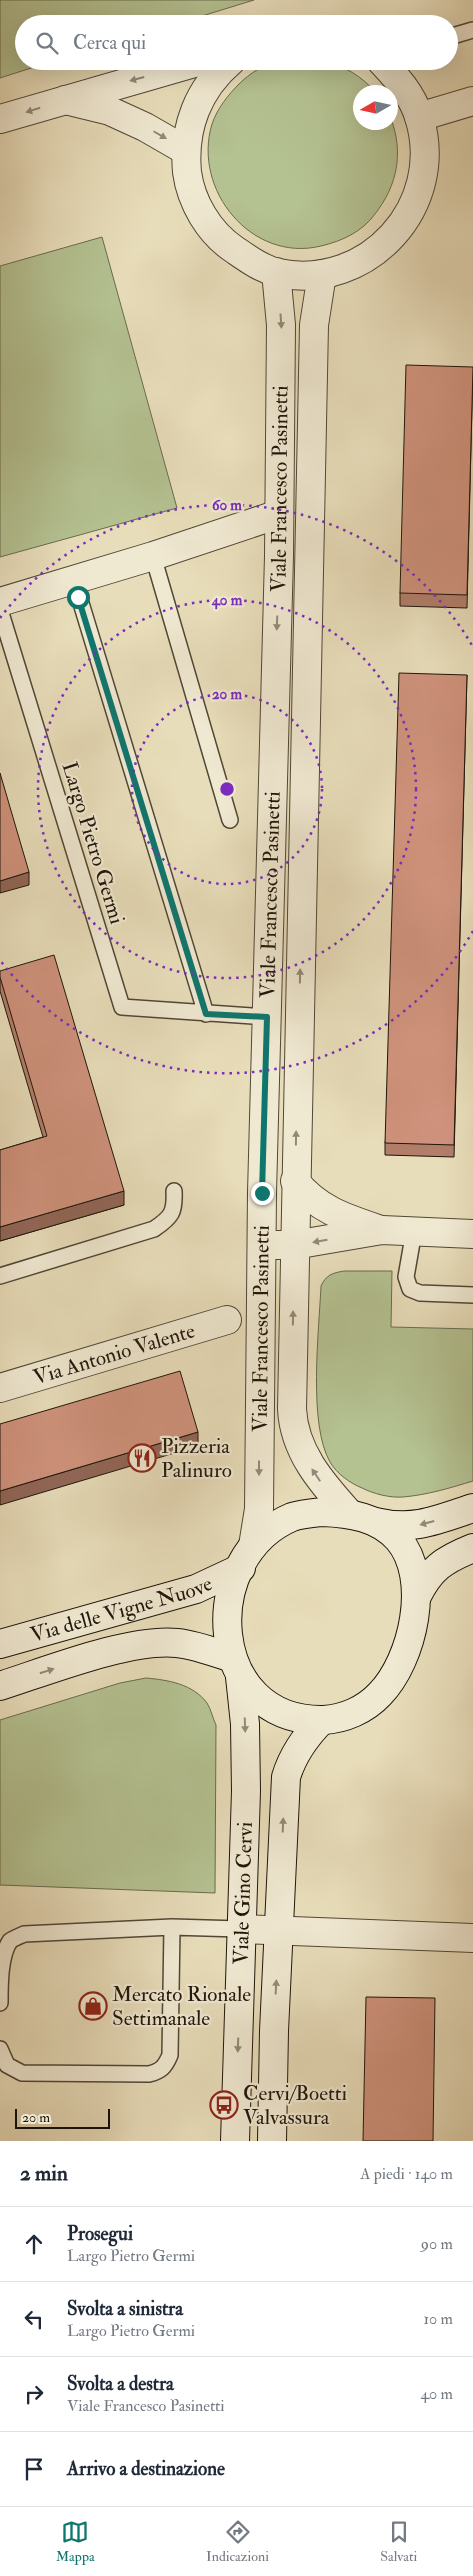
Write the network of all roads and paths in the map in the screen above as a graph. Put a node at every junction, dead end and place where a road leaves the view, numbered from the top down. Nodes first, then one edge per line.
1 (473, 30) edge
2 (458, 34) edge
3 (170, 70) edge
4 (221, 70) edge
5 (390, 70) edge
6 (65, 100) junction
7 (473, 101) edge
8 (419, 116) junction
9 (0, 119) edge
10 (185, 150) junction
11 (276, 272) junction
12 (322, 274) junction
13 (279, 514) junction
14 (154, 556) junction
15 (74, 580) junction
16 (0, 602) edge
17 (0, 610) edge
18 (230, 820) dead end
19 (206, 1014) junction
20 (267, 1017) junction
21 (295, 1181) junction
22 (174, 1190) dead end
23 (382, 1230) junction
24 (414, 1230) junction
25 (473, 1234) edge
26 (262, 1245) junction
27 (294, 1245) junction
28 (0, 1276) edge
29 (473, 1295) edge
30 (227, 1320) dead end
31 (0, 1388) edge
32 (473, 1508) edge
33 (360, 1517) junction
34 (473, 1548) edge
35 (247, 1557) junction
36 (416, 1598) junction
37 (0, 1644) edge
38 (236, 1668) junction
39 (0, 1686) edge
40 (322, 1720) junction
41 (172, 1927) junction
42 (240, 1929) junction
43 (279, 1930) junction
44 (473, 1938) edge
45 (0, 2003) edge
46 (0, 2049) edge
47 (235, 2141) edge
48 (272, 2141) edge

1 - 2 lane
3 -> 6 street
4 - 10 street
5 - 8 street
6 -> 9 street
6 -> 10 street
7 - 8 street
8 - 12 street
10 - 11 street
11 - 12 street
11 -> 13 street, Viale Francesco Pasinetti
21 -> 12 street, Viale Francesco Pasinetti
13 - 14 street
13 -> 20 street, Viale Francesco Pasinetti
14 - 15 street
14 - 18 lane
15 - 16 street
15 - 19 lane
17 - 19 lane, Largo Pietro Germi
19 - 20 lane, Largo Pietro Germi
20 - 26 street, Viale Francesco Pasinetti
21 - 23 street
21 - 27 street, Viale Francesco Pasinetti
22 - 28 lane
23 - 24 street
23 -> 27 street
24 - 25 street
24 - 29 lane
26 - 27 street
26 -> 35 street, Viale Francesco Pasinetti
33 -> 27 street, Viale Francesco Pasinetti
30 - 31 street, Via Antonio Valente
32 -> 33 street
33 - 35 street
33 - 36 street, Viale Francesco Pasinetti
34 - 36 street
35 - 37 street, Via delle Vigne Nuove
35 - 38 street, Viale Gino Cervi
36 - 40 street
39 -> 38 street, Via delle Vigne Nuove
38 - 40 street
38 -> 42 street, Viale Gino Cervi
43 -> 40 street, Viale Gino Cervi
41 - 42 lane
41 - 45 lane
41 - 46 lane
42 - 43 street
42 -> 47 street, Viale Gino Cervi
43 - 44 street
48 -> 43 street, Viale Gino Cervi

